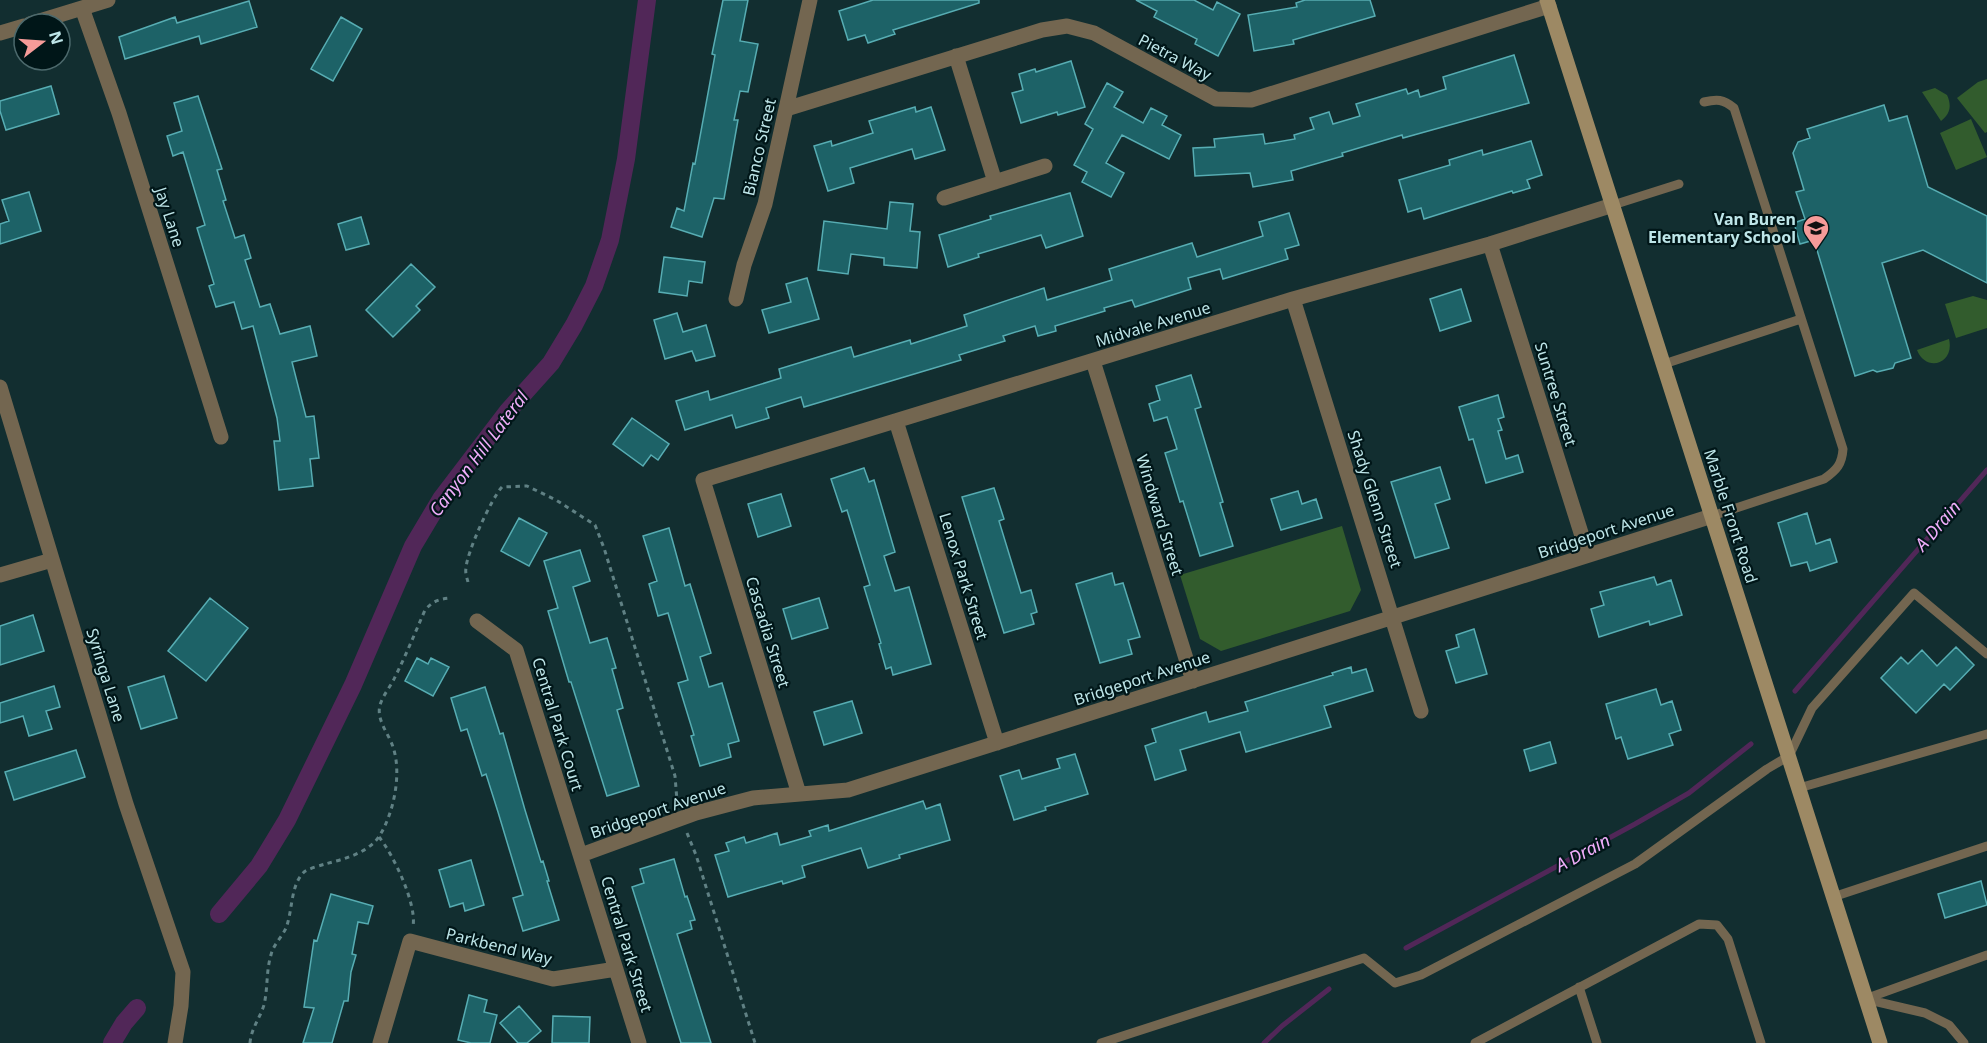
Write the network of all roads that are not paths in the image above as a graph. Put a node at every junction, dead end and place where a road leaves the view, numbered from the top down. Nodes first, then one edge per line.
1 (108, 0) edge
2 (810, 0) edge
3 (1548, 3) edge
4 (82, 8) junction
5 (69, 12) edge
6 (956, 56) junction
7 (1704, 102) dead end
8 (786, 109) junction
9 (1045, 166) dead end
10 (995, 182) junction
11 (1679, 184) dead end
12 (944, 198) dead end
13 (1613, 205) junction
14 (1490, 244) junction
15 (736, 299) dead end
16 (1293, 299) junction
17 (1801, 319) junction
18 (1093, 361) junction
19 (1664, 364) junction
20 (0, 387) edge
21 (897, 421) junction
22 (221, 437) dead end
23 (703, 480) joint
24 (1712, 516) junction
25 (1587, 555) junction
26 (52, 560) junction
27 (0, 575) edge
28 (1394, 617) junction
29 (477, 621) dead end
30 (1987, 654) edge
31 (1193, 681) junction
32 (1422, 711) dead end
33 (1987, 734) edge
34 (998, 743) junction
35 (1789, 756) junction
36 (1799, 788) junction
37 (799, 794) junction
38 (1987, 846) edge
39 (581, 855) junction
40 (1833, 897) junction
41 (1987, 955) edge
42 (616, 969) junction
43 (1579, 987) junction
44 (1865, 999) junction
45 (175, 1043) edge
46 (380, 1043) edge
47 (639, 1043) edge
48 (1101, 1043) edge
49 (1475, 1043) edge
50 (1597, 1043) edge
51 (1761, 1043) edge
52 (1880, 1043) edge
53 (1964, 1043) edge

1 - 4 street
2 - 8 street, Bianco Street
3 - 6 street, Pietra Way
3 - 13 street, Marble Front Road
4 - 5 street
4 - 22 street, Jay Lane
6 - 8 street, Pietra Way
6 - 10 street
7 - 17 lane
8 - 15 street, Bianco Street
9 - 10 street
10 - 12 street
11 - 13 lane
13 - 14 street, Midvale Avenue
13 - 19 street, Marble Front Road
14 - 16 street, Midvale Avenue
14 - 25 street, Suntree Street
16 - 18 street, Midvale Avenue
16 - 28 street, Shady Glenn Street
17 - 19 lane
17 - 24 lane
18 - 21 street, Midvale Avenue
18 - 31 street, Windward Street
19 - 24 street, Marble Front Road
20 - 26 street, Syringa Lane
21 - 23 street, Midvale Avenue
21 - 34 street, Lenox Park Street
23 - 37 street, Cascadia Street
24 - 25 street, Bridgeport Avenue
24 - 35 street, Marble Front Road
25 - 28 street, Bridgeport Avenue
26 - 27 street
26 - 45 street, Syringa Lane
28 - 31 street, Bridgeport Avenue
28 - 32 street, Shady Glenn Street
29 - 39 street, Central Park Court
30 - 35 lane
31 - 34 street, Bridgeport Avenue
33 - 36 lane
34 - 37 street, Bridgeport Avenue
35 - 36 street, Marble Front Road
35 - 48 lane
36 - 40 street, Marble Front Road
37 - 39 street, Bridgeport Avenue
38 - 40 lane
39 - 42 street, Central Park Street
40 - 44 street, Marble Front Road
41 - 44 lane
42 - 46 street, Parkbend Way
42 - 47 street, Central Park Street
43 - 49 lane
43 - 50 lane
43 - 51 lane
44 - 52 street, Marble Front Road
44 - 53 lane

